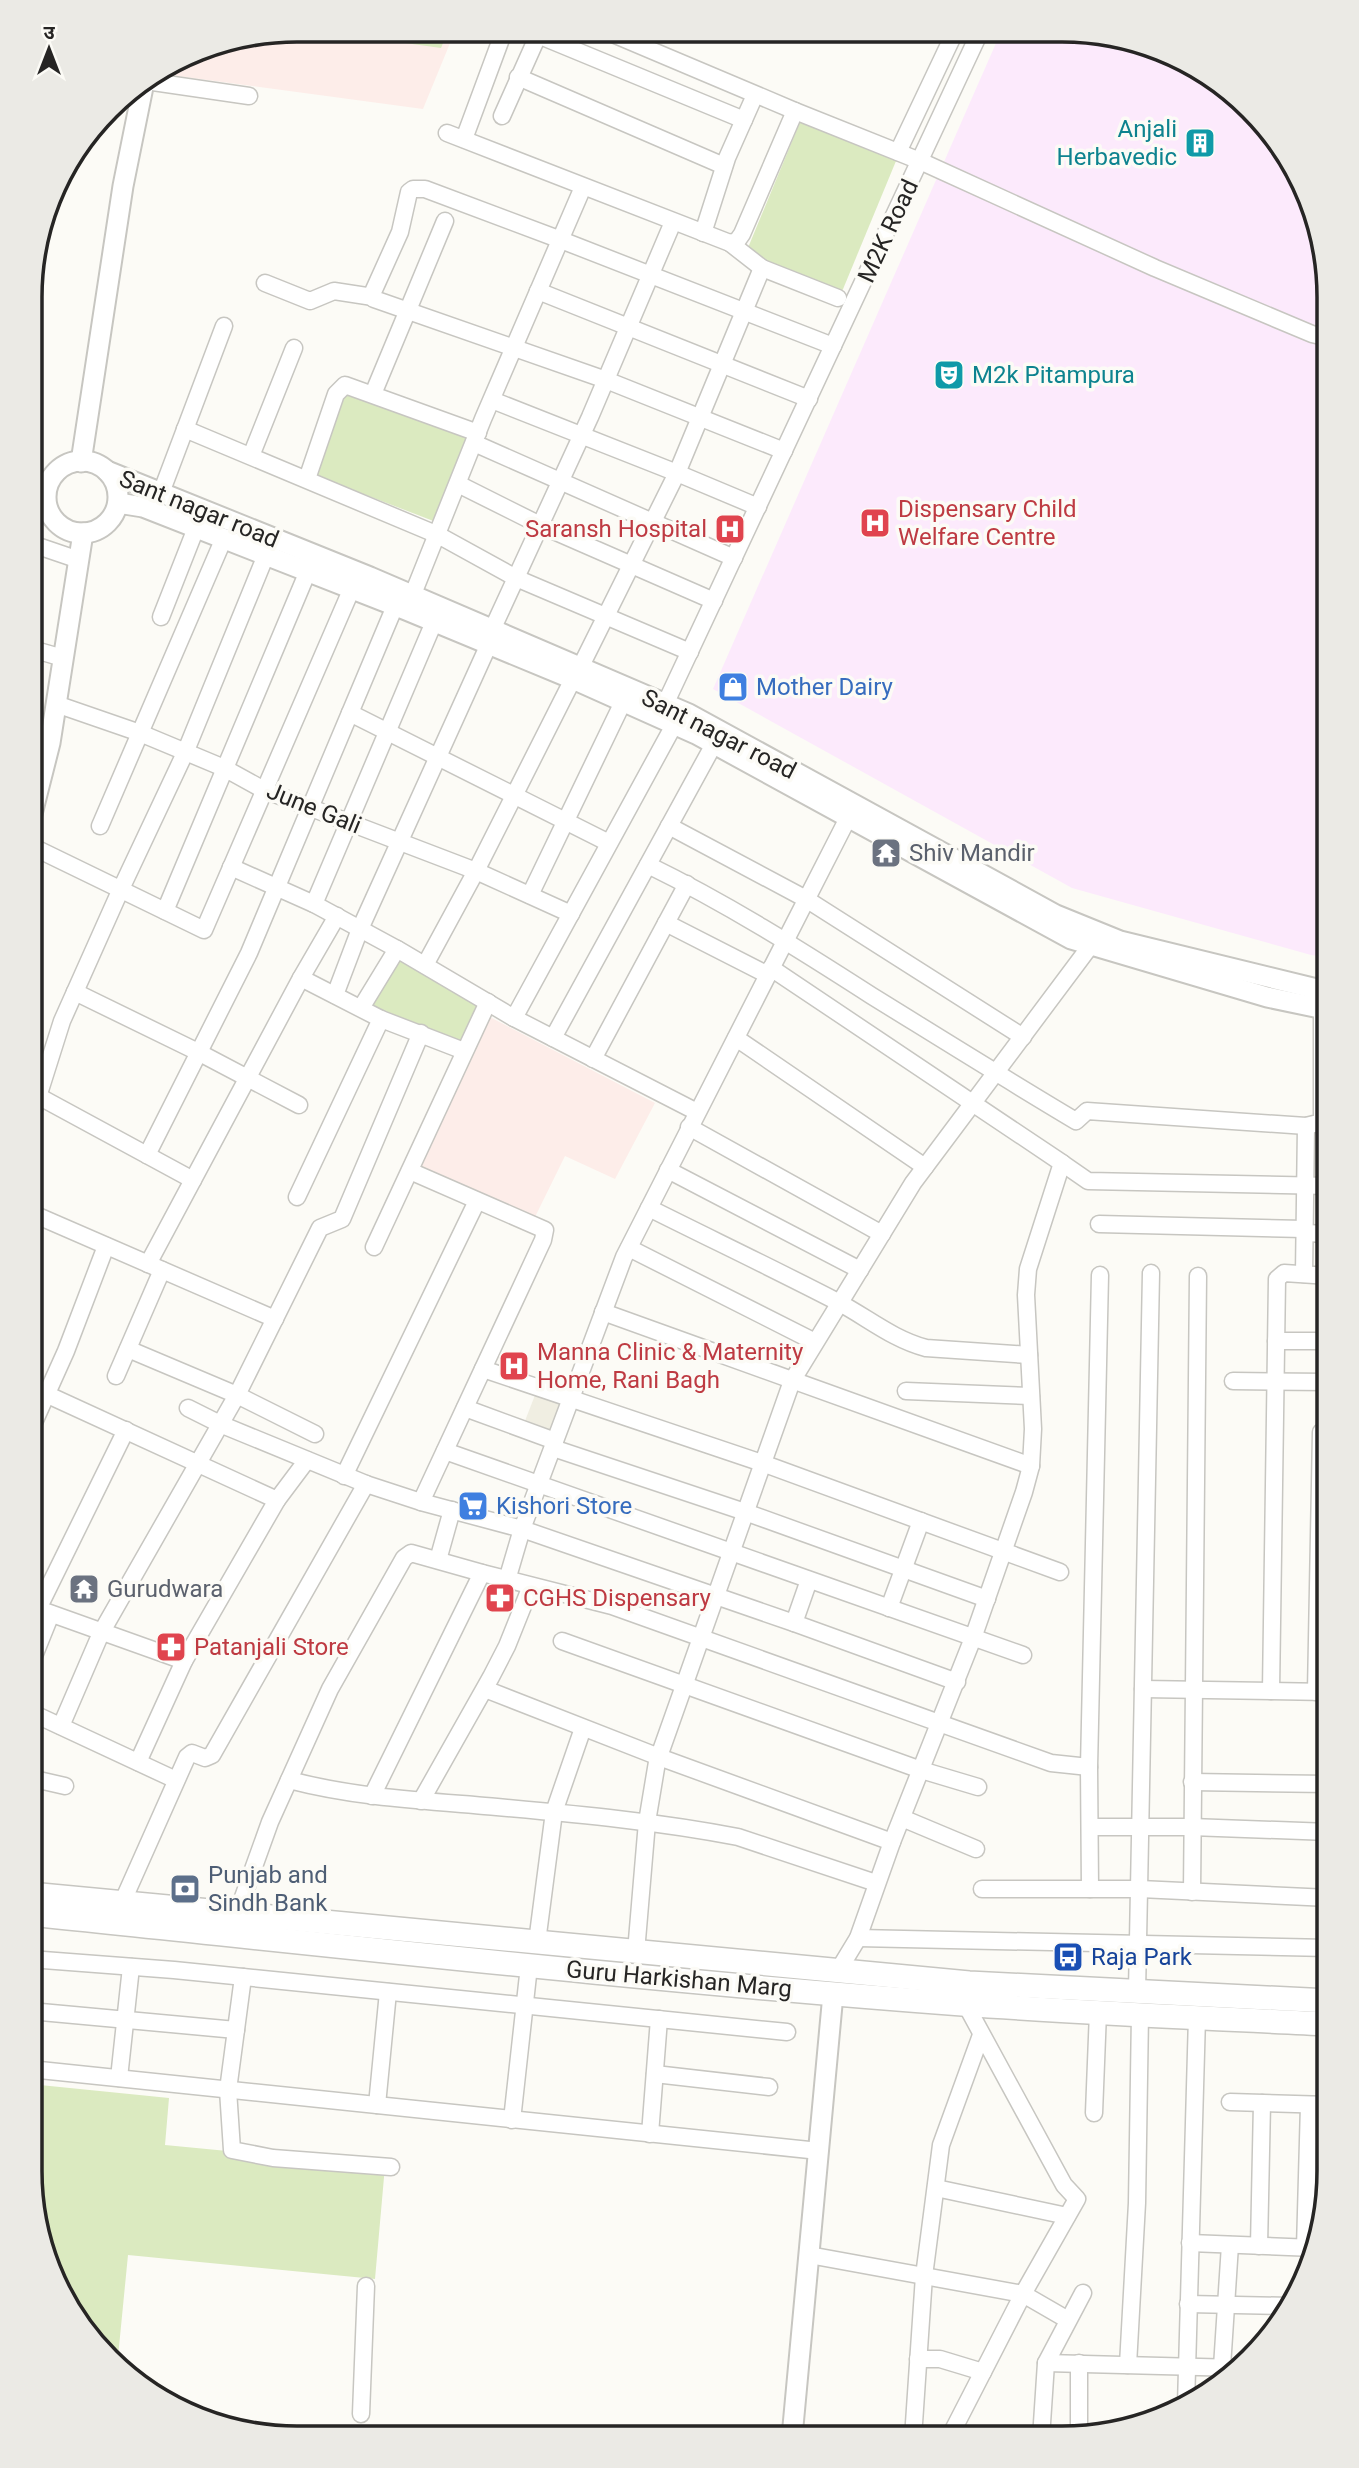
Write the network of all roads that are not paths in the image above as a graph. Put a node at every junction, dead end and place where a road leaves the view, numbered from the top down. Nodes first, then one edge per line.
1 (500, 42) edge
2 (535, 42) edge
3 (560, 42) edge
4 (631, 42) edge
5 (950, 42) edge
6 (975, 42) edge
7 (518, 76) junction
8 (158, 83) edge
9 (142, 95) edge
10 (755, 95) junction
11 (250, 96) dead end
12 (794, 111) junction
13 (502, 116) dead end
14 (744, 120) junction
15 (447, 133) dead end
16 (464, 139) junction
17 (898, 152) junction
18 (920, 161) junction
19 (724, 166) junction
20 (583, 187) junction
21 (445, 220) dead end
22 (673, 222) junction
23 (703, 233) junction
24 (561, 240) junction
25 (730, 243) junction
26 (762, 268) junction
27 (650, 275) junction
28 (265, 283) dead end
29 (538, 291) junction
30 (373, 297) junction
31 (838, 298) dead end
32 (408, 310) junction
33 (743, 312) junction
34 (224, 326) dead end
35 (627, 329) junction
36 (1317, 335) edge
37 (833, 346) junction
38 (515, 347) junction
39 (294, 348) dead end
40 (722, 364) junction
41 (606, 380) junction
42 (373, 394) junction
43 (808, 399) junction
44 (492, 400) junction
45 (700, 416) junction
46 (185, 429) junction
47 (581, 435) junction
48 (476, 438) junction
49 (784, 451) junction
50 (251, 456) junction
51 (81, 462) junction
52 (107, 471) junction
53 (677, 472) junction
54 (307, 479) junction
55 (560, 481) junction
56 (458, 484) junction
57 (161, 493) junction
58 (42, 502) edge
59 (118, 503) junction
60 (758, 508) junction
61 (42, 509) edge
62 (653, 520) junction
63 (540, 525) junction
64 (196, 527) junction
65 (83, 533) junction
66 (438, 535) junction
67 (224, 538) junction
68 (42, 547) edge
69 (267, 555) junction
70 (734, 558) junction
71 (79, 560) junction
72 (631, 565) junction
73 (308, 571) junction
74 (516, 578) junction
75 (352, 588) junction
76 (713, 601) junction
77 (405, 604) junction
78 (605, 616) junction
79 (161, 617) dead end
80 (434, 622) junction
81 (490, 637) junction
82 (42, 652) edge
83 (690, 652) junction
84 (63, 658) junction
85 (577, 673) junction
86 (623, 702) junction
87 (56, 704) junction
88 (350, 713) junction
89 (666, 716) junction
90 (388, 731) junction
91 (140, 733) junction
92 (714, 744) junction
93 (184, 753) junction
94 (437, 759) junction
95 (224, 768) junction
96 (42, 775) edge
97 (264, 790) junction
98 (515, 794) junction
99 (310, 808) junction
100 (849, 816) junction
101 (566, 821) junction
102 (349, 822) junction
103 (100, 826) dead end
104 (669, 826) junction
105 (399, 843) junction
106 (609, 843) junction
107 (42, 852) edge
108 (648, 865) junction
109 (231, 867) junction
110 (476, 871) junction
111 (687, 884) junction
112 (276, 887) junction
113 (120, 891) junction
114 (530, 895) junction
115 (806, 899) junction
116 (314, 904) junction
117 (164, 911) junction
118 (571, 914) junction
119 (337, 916) junction
120 (666, 923) junction
121 (360, 929) junction
122 (785, 940) junction
123 (1091, 945) junction
124 (397, 949) junction
125 (425, 965) junction
126 (770, 972) junction
127 (301, 978) junction
128 (75, 992) junction
129 (335, 995) junction
130 (1317, 1000) edge
131 (488, 1002) junction
132 (1317, 1002) edge
133 (361, 1008) junction
134 (513, 1018) junction
135 (381, 1019) junction
136 (421, 1033) junction
137 (1023, 1037) junction
138 (553, 1038) junction
139 (736, 1038) junction
140 (464, 1051) junction
141 (198, 1052) junction
142 (593, 1059) junction
143 (995, 1073) junction
144 (248, 1077) junction
145 (42, 1084) edge
146 (42, 1098) edge
147 (973, 1104) junction
148 (299, 1105) dead end
149 (693, 1119) junction
150 (1317, 1123) edge
151 (1306, 1126) junction
152 (147, 1155) junction
153 (1062, 1163) junction
154 (925, 1167) junction
155 (668, 1170) junction
156 (410, 1171) junction
157 (193, 1180) junction
158 (1304, 1185) junction
159 (1317, 1186) edge
160 (297, 1197) dead end
161 (477, 1201) junction
162 (649, 1208) junction
163 (42, 1218) edge
164 (1099, 1224) dead end
165 (1304, 1231) junction
166 (1317, 1233) edge
167 (882, 1234) junction
168 (106, 1246) junction
169 (374, 1247) dead end
170 (629, 1248) junction
171 (155, 1267) junction
172 (860, 1270) junction
173 (1151, 1273) dead end
174 (1304, 1274) junction
175 (1100, 1275) dead end
176 (1317, 1275) edge
177 (1198, 1276) dead end
178 (839, 1303) junction
179 (603, 1312) junction
180 (275, 1319) junction
181 (1276, 1341) junction
182 (1317, 1341) edge
183 (815, 1342) junction
184 (128, 1349) junction
185 (1029, 1355) junction
186 (483, 1369) junction
187 (116, 1376) dead end
188 (792, 1381) junction
189 (1233, 1381) dead end
190 (1276, 1382) junction
191 (1317, 1382) edge
192 (906, 1391) dead end
193 (48, 1395) junction
194 (237, 1395) junction
195 (1031, 1396) junction
196 (571, 1399) junction
197 (42, 1407) edge
198 (188, 1408) dead end
199 (465, 1408) junction
200 (220, 1424) junction
201 (126, 1430) junction
202 (315, 1434) dead end
203 (554, 1445) junction
204 (445, 1451) junction
205 (307, 1460) junction
206 (762, 1463) junction
207 (198, 1465) junction
208 (1031, 1466) junction
209 (344, 1476) junction
210 (366, 1484) junction
211 (539, 1484) junction
212 (277, 1500) junction
213 (421, 1502) junction
214 (452, 1510) junction
215 (745, 1512) junction
216 (921, 1521) junction
217 (522, 1529) junction
218 (732, 1551) junction
219 (1003, 1552) junction
220 (438, 1560) junction
221 (904, 1569) junction
222 (1060, 1572) dead end
223 (482, 1573) junction
224 (507, 1580) junction
225 (809, 1580) junction
226 (531, 1586) junction
227 (716, 1596) junction
228 (987, 1599) junction
229 (42, 1605) edge
230 (889, 1608) junction
231 (42, 1610) edge
232 (794, 1623) junction
233 (101, 1633) junction
234 (701, 1638) junction
235 (973, 1638) junction
236 (562, 1642) dead end
237 (1023, 1655) dead end
238 (184, 1661) junction
239 (957, 1682) junction
240 (685, 1685) junction
241 (485, 1689) junction
242 (1143, 1689) junction
243 (1195, 1690) junction
244 (1271, 1691) junction
245 (1317, 1692) edge
246 (42, 1717) edge
247 (940, 1725) junction
248 (61, 1726) junction
249 (583, 1728) junction
250 (659, 1757) junction
251 (138, 1762) junction
252 (1089, 1766) junction
253 (921, 1770) junction
254 (176, 1780) junction
255 (289, 1780) junction
256 (42, 1781) edge
257 (1192, 1782) junction
258 (1317, 1784) edge
259 (65, 1786) dead end
260 (978, 1787) dead end
261 (372, 1796) junction
262 (421, 1801) junction
263 (554, 1812) junction
264 (902, 1818) junction
265 (647, 1822) junction
266 (1141, 1826) junction
267 (1090, 1827) junction
268 (1191, 1827) junction
269 (1317, 1832) edge
270 (892, 1842) junction
271 (976, 1849) dead end
272 (876, 1883) junction
273 (982, 1889) dead end
274 (1090, 1889) junction
275 (1140, 1889) junction
276 (1192, 1892) junction
277 (42, 1895) edge
278 (1317, 1897) edge
279 (122, 1903) junction
280 (237, 1914) junction
281 (42, 1915) edge
282 (858, 1938) junction
283 (537, 1942) junction
284 (1139, 1943) junction
285 (1317, 1948) edge
286 (636, 1952) junction
287 (42, 1963) edge
288 (529, 1966) junction
289 (131, 1967) junction
290 (243, 1977) junction
291 (832, 1982) junction
292 (388, 1992) junction
293 (1317, 2001) edge
294 (1138, 2003) junction
295 (966, 2004) junction
296 (524, 2006) junction
297 (42, 2012) edge
298 (1098, 2012) junction
299 (1197, 2017) junction
300 (125, 2019) junction
301 (659, 2019) junction
302 (1317, 2023) edge
303 (236, 2030) junction
304 (787, 2032) dead end
305 (981, 2035) junction
306 (42, 2070) edge
307 (655, 2074) junction
308 (119, 2078) junction
309 (769, 2087) dead end
310 (228, 2090) junction
311 (1230, 2102) dead end
312 (1262, 2103) junction
313 (377, 2105) junction
314 (1309, 2105) junction
315 (1317, 2105) edge
316 (1094, 2113) dead end
317 (512, 2119) junction
318 (650, 2134) junction
319 (819, 2151) junction
320 (391, 2167) dead end
321 (936, 2188) junction
322 (1067, 2216) junction
323 (1310, 2230) edge
324 (1190, 2243) junction
325 (1230, 2245) junction
326 (1259, 2246) junction
327 (1305, 2248) edge
328 (809, 2255) junction
329 (924, 2276) junction
330 (366, 2286) dead end
331 (1083, 2293) dead end
332 (1023, 2294) junction
333 (1188, 2304) junction
334 (1226, 2305) junction
335 (1278, 2306) edge
336 (1068, 2320) junction
337 (918, 2359) junction
338 (1045, 2362) junction
339 (1079, 2363) junction
340 (1230, 2363) edge
341 (1128, 2365) junction
342 (1186, 2366) junction
343 (1223, 2369) edge
344 (983, 2372) junction
345 (1186, 2394) edge
346 (361, 2414) dead end
347 (1079, 2425) edge
348 (793, 2426) edge
349 (913, 2426) edge
350 (955, 2426) edge
351 (1042, 2426) edge

1 - 16 street
2 - 7 street
3 - 14 street
4 - 10 street
5 - 17 street
6 - 18 street
7 - 13 street
7 - 19 street
8 - 11 street
9 - 51 street
10 - 12 street
10 - 14 street
12 - 17 street
12 - 25 street
14 - 19 street
15 - 16 street
16 - 20 street
17 - 18 street
18 - 36 street, M2K Road
18 - 37 street, M2K Road
19 - 23 street
20 - 22 street
20 - 24 street
21 - 32 street
22 - 23 street
22 - 27 street
23 - 25 street
24 - 27 street
24 - 29 street
24 - 30 street
25 - 26 street
26 - 31 street
26 - 33 street
27 - 33 street
27 - 35 street
28 - 30 street
29 - 35 street
29 - 38 street
30 - 32 street
32 - 38 street
32 - 42 street
33 - 37 street
33 - 40 street
34 - 46 street
35 - 40 street
35 - 41 street
37 - 43 street, M2K Road
38 - 41 street
38 - 44 street
39 - 50 street
40 - 43 street
40 - 45 street
41 - 45 street
41 - 47 street
42 - 48 street
42 - 54 street
43 - 49 street, M2K Road
44 - 47 street
44 - 48 street
45 - 49 street
45 - 53 street
46 - 50 street
46 - 57 street
47 - 53 street
47 - 55 street
48 - 55 street
48 - 56 street
49 - 60 street, M2K Road
50 - 54 street
51 - 52 street
51 - 58 street
52 - 57 street, Sant nagar road
52 - 59 street
53 - 60 street
53 - 62 street
54 - 66 street
55 - 62 street
55 - 63 street
56 - 63 street
56 - 66 street
57 - 77 street, Sant nagar road
59 - 64 street, Sant nagar road
59 - 65 street
60 - 70 street, M2K Road
61 - 65 street
62 - 70 street
62 - 72 street
63 - 72 street
63 - 74 street
64 - 67 street, Sant nagar road
64 - 79 street
65 - 71 street
66 - 74 street
66 - 77 street
67 - 69 street, Sant nagar road
67 - 91 street
68 - 71 street
69 - 73 street, Sant nagar road
69 - 93 street
70 - 76 street, M2K Road
71 - 84 street
72 - 76 street
72 - 78 street
73 - 75 street, Sant nagar road
73 - 95 street
74 - 78 street
74 - 81 street
75 - 77 street, Sant nagar road
75 - 97 street
76 - 83 street, M2K Road
77 - 80 street, Sant nagar road
77 - 81 street, Sant nagar road
77 - 88 street
78 - 83 street
78 - 85 street
80 - 81 street, Sant nagar road
80 - 90 street
81 - 85 street, Sant nagar road
81 - 94 street
82 - 84 street
83 - 89 street, M2K Road
84 - 87 street
85 - 86 street, Sant nagar road
85 - 89 street, Sant nagar road
85 - 98 street
86 - 89 street, Sant nagar road
86 - 101 street
87 - 91 street, June Gali
87 - 96 street
88 - 90 street
88 - 99 street
89 - 92 street, Sant nagar road
89 - 106 street, M2K Road
89 - 130 street, Sant nagar road
90 - 94 street
90 - 102 street
91 - 93 street, June Gali
91 - 103 street
92 - 100 street, Sant nagar road
92 - 104 street
93 - 95 street, June Gali
93 - 113 street
94 - 98 street
94 - 105 street
95 - 97 street, June Gali
95 - 117 street
97 - 99 street, June Gali
97 - 109 street
98 - 101 street
98 - 110 street
99 - 102 street, June Gali
99 - 112 street
100 - 115 street
100 - 123 street, Sant nagar road
101 - 106 street
101 - 114 street
102 - 105 street, June Gali
102 - 116 street
104 - 108 street
104 - 115 street
105 - 110 street, June Gali
105 - 121 street
106 - 118 street, M2K Road
107 - 113 street
108 - 111 street
108 - 138 street
109 - 112 street
109 - 117 street
110 - 114 street, June Gali
110 - 125 street
111 - 120 street
111 - 122 street
112 - 116 street
112 - 141 street
113 - 117 street
113 - 128 street
114 - 118 street, June Gali
115 - 122 street
115 - 137 street
116 - 119 street
118 - 134 street, M2K Road
119 - 121 street
119 - 127 street
120 - 126 street
120 - 142 street
121 - 124 street
121 - 129 street
122 - 126 street
122 - 143 street
123 - 132 street, Sant nagar road
123 - 137 street
124 - 125 street
124 - 133 street
125 - 131 street
126 - 139 street
126 - 147 street
127 - 129 street
127 - 144 street
128 - 141 street
128 - 145 street
129 - 133 street
131 - 134 street
131 - 140 street
133 - 135 street
134 - 138 street
135 - 136 street
135 - 160 street
136 - 140 street
136 - 180 street
137 - 143 street
138 - 142 street
139 - 149 street
139 - 154 street
140 - 156 street
141 - 144 street
141 - 152 street
142 - 149 street
143 - 147 street
143 - 151 street
144 - 148 street
144 - 157 street
146 - 152 street
147 - 153 street
147 - 154 street
149 - 155 street
149 - 167 street
150 - 151 street
151 - 158 street
152 - 157 street
153 - 158 street
153 - 185 street
154 - 167 street
155 - 162 street
155 - 172 street
156 - 161 street
156 - 169 street
157 - 171 street
158 - 159 street
158 - 165 street
161 - 186 street
161 - 209 street
162 - 170 street
162 - 178 street
163 - 168 street
164 - 165 street
165 - 166 street
165 - 174 street
167 - 172 street
168 - 171 street
168 - 193 street
170 - 179 street
170 - 183 street
171 - 180 street
171 - 184 street
172 - 178 street
173 - 242 street
174 - 176 street
174 - 181 street
175 - 252 street
177 - 243 street
178 - 183 street
178 - 185 street
179 - 188 street
179 - 196 street
180 - 194 street
181 - 182 street
181 - 190 street
183 - 188 street
184 - 187 street
184 - 194 street
185 - 195 street
186 - 196 street
186 - 199 street
188 - 206 street
188 - 208 street
189 - 190 street
190 - 191 street
190 - 244 street
192 - 195 street
193 - 197 street
193 - 201 street
194 - 200 street
194 - 202 street
195 - 208 street
196 - 203 street
196 - 206 street
198 - 200 street
199 - 203 street
199 - 204 street
200 - 205 street
200 - 207 street
201 - 207 street
201 - 229 street
203 - 211 street
203 - 215 street
204 - 211 street
204 - 213 street
205 - 209 street
205 - 212 street
206 - 215 street
206 - 216 street
207 - 212 street
207 - 233 street
208 - 219 street
209 - 210 street
210 - 213 street
210 - 254 street
211 - 217 street
211 - 218 street
212 - 238 street
213 - 214 street
214 - 217 street
214 - 220 street
215 - 218 street
215 - 221 street
216 - 219 street
216 - 221 street
217 - 224 street
217 - 227 street
218 - 225 street
218 - 227 street
219 - 222 street
219 - 228 street
220 - 223 street
220 - 255 street
221 - 228 street
221 - 230 street
223 - 224 street
223 - 261 street
224 - 226 street
225 - 230 street
225 - 232 street
226 - 234 street
226 - 241 street
227 - 232 street
227 - 234 street
228 - 235 street
230 - 235 street
231 - 233 street
232 - 239 street
233 - 238 street
233 - 248 street
234 - 240 street
234 - 247 street
235 - 237 street
235 - 239 street
236 - 240 street
238 - 251 street
239 - 247 street
240 - 250 street
240 - 253 street
241 - 249 street
241 - 262 street
242 - 243 street
242 - 266 street
243 - 244 street
243 - 257 street
244 - 245 street
246 - 248 street
247 - 252 street
247 - 253 street
248 - 251 street
249 - 250 street
249 - 263 street
250 - 265 street
250 - 270 street
251 - 254 street
252 - 267 street
253 - 260 street
253 - 264 street
254 - 279 street
255 - 261 street
255 - 280 street
256 - 259 street
257 - 258 street
257 - 268 street
261 - 262 street
262 - 263 street
263 - 265 street
263 - 283 street
264 - 270 street
264 - 271 street
265 - 272 street
265 - 286 street
266 - 267 street
266 - 268 street
266 - 275 street
267 - 274 street
268 - 269 street
268 - 276 street
270 - 272 street
272 - 282 street
273 - 274 street
274 - 275 street
275 - 276 street
275 - 284 street
276 - 278 street
277 - 279 main road, Guru Harkishan Marg
279 - 280 main road, Guru Harkishan Marg
280 - 283 main road, Guru Harkishan Marg
281 - 288 main road, Guru Harkishan Marg
282 - 284 street
282 - 291 street
283 - 286 main road, Guru Harkishan Marg
284 - 285 street
284 - 294 street
286 - 291 main road, Guru Harkishan Marg
287 - 289 street
288 - 291 main road, Guru Harkishan Marg
288 - 296 street
289 - 290 street
289 - 300 street
290 - 292 street
290 - 303 street
291 - 294 main road, Guru Harkishan Marg
291 - 295 main road, Guru Harkishan Marg
291 - 319 street
292 - 296 street
292 - 313 street
293 - 294 main road, Guru Harkishan Marg
294 - 298 main road, Guru Harkishan Marg
294 - 299 main road, Guru Harkishan Marg
294 - 341 street
295 - 298 main road, Guru Harkishan Marg
295 - 305 street
296 - 301 street
296 - 317 street
297 - 300 street
298 - 316 street
299 - 302 main road, Guru Harkishan Marg
299 - 324 street
300 - 303 street
300 - 308 street
301 - 304 street
301 - 307 street
303 - 310 street
305 - 321 street
305 - 322 street
306 - 308 street
307 - 309 street
307 - 318 street
308 - 310 street
310 - 313 street
310 - 320 street
311 - 312 street
312 - 314 street
312 - 326 street
313 - 317 street
314 - 315 street
314 - 323 street
317 - 318 street
318 - 319 street
319 - 328 street
321 - 322 street
321 - 329 street
322 - 332 street
324 - 325 street
324 - 333 street
325 - 326 street
325 - 334 street
326 - 327 street
328 - 329 street
328 - 348 street
329 - 332 street
329 - 337 street
330 - 346 street
331 - 336 street
332 - 336 street
332 - 344 street
333 - 334 street
333 - 342 street
334 - 335 street
334 - 340 street
336 - 338 street
337 - 344 street
337 - 349 street
338 - 339 street
338 - 351 street
339 - 341 street
339 - 347 street
341 - 342 street
342 - 343 street
342 - 345 street
344 - 350 street

